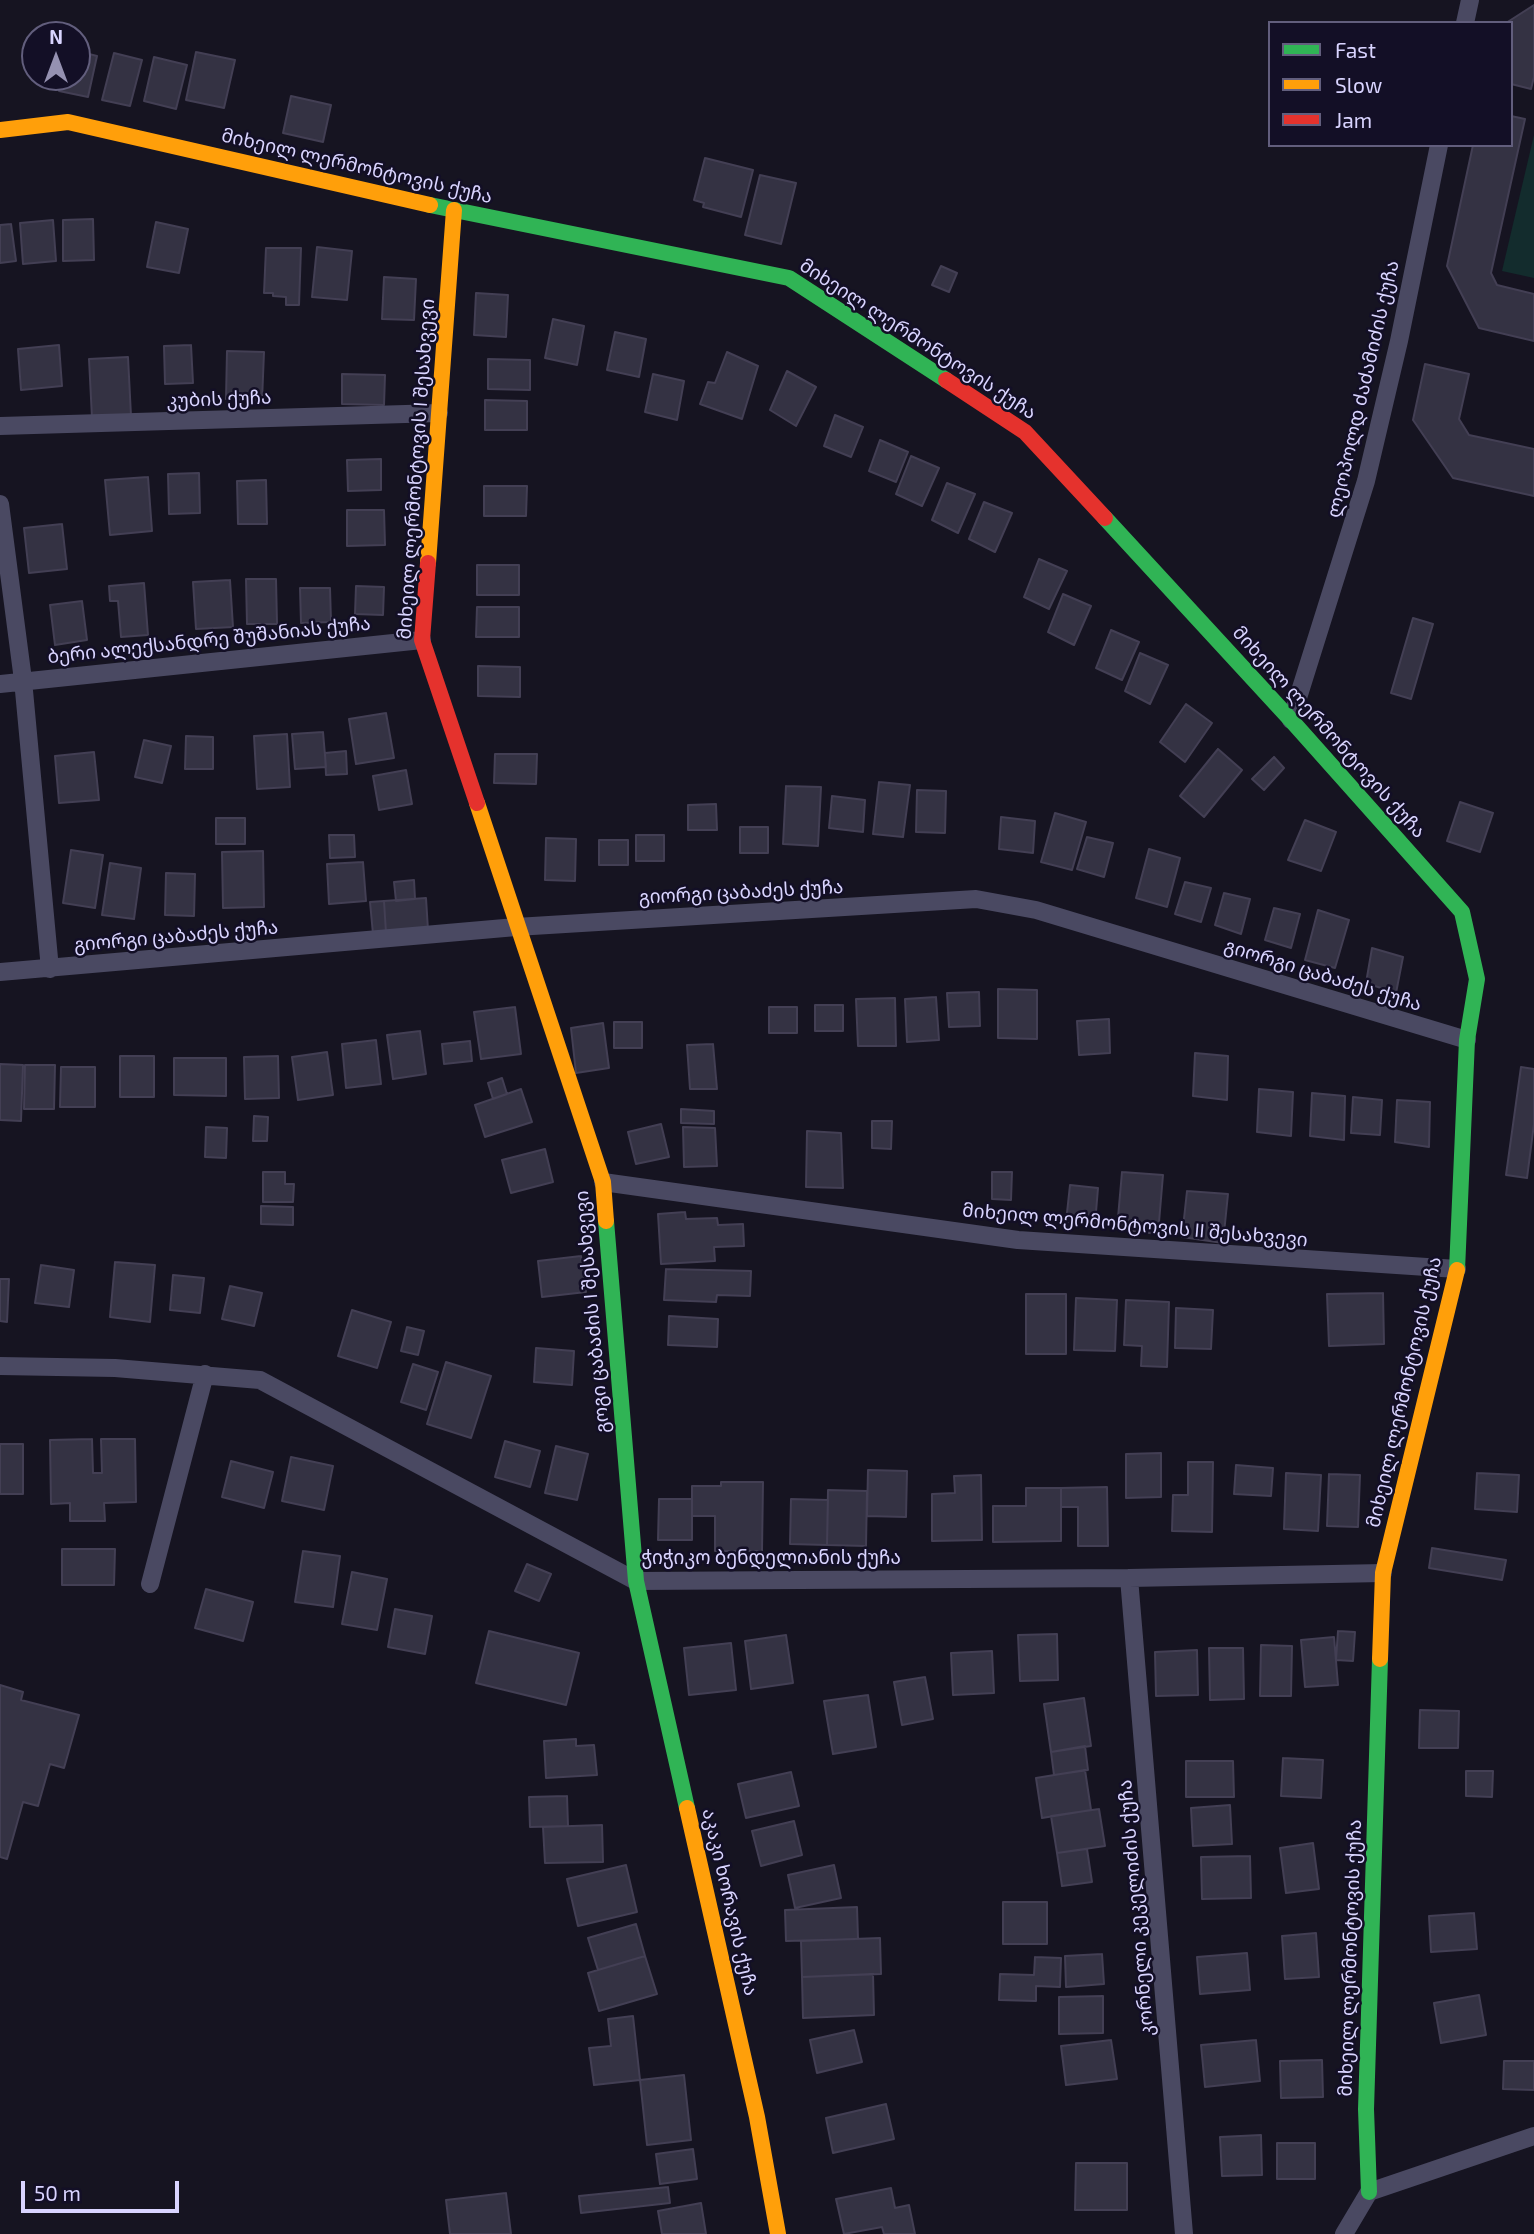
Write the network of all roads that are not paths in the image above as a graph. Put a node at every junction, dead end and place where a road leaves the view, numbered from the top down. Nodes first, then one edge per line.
1 (1470, 0) edge
2 (1465, 21) edge
3 (0, 130) edge
4 (1439, 147) edge
5 (454, 210) junction
6 (439, 413) junction
7 (0, 426) edge
8 (0, 504) edge
9 (422, 640) junction
10 (23, 680) junction
11 (0, 684) edge
12 (1291, 720) junction
13 (516, 927) junction
14 (50, 969) junction
15 (0, 972) edge
16 (1467, 1040) junction
17 (603, 1182) junction
18 (1457, 1269) junction
19 (0, 1366) edge
20 (205, 1374) junction
21 (1383, 1573) junction
22 (1129, 1578) junction
23 (636, 1581) junction
24 (150, 1584) dead end
25 (1534, 2136) edge
26 (1369, 2192) junction
27 (778, 2234) edge
28 (1184, 2234) edge
29 (1344, 2234) edge

1 - 2 street
3 - 5 street, მიხეილ ლერმონტოვის ქუჩა
4 - 12 street, ლეოპოლდ ძაძამიძის ქუჩა
5 - 6 street, მიხეილ ლერმონტოვის I შესახვევი
5 - 12 street, მიხეილ ლერმონტოვის ქუჩა
6 - 7 street, კუბის ქუჩა
6 - 9 street, მიხეილ ლერმონტოვის I შესახვევი
8 - 10 street
9 - 10 street, ბერი ალექსანდრე შუშანიას ქუჩა
9 - 13 street, მიხეილ ლერმონტოვის I შესახვევი
10 - 11 street, ბერი ალექსანდრე შუშანიას ქუჩა
10 - 14 street
12 - 16 street, მიხეილ ლერმონტოვის ქუჩა
13 - 14 street, გიორგი ცაბაძეს ქუჩა
13 - 16 street, გიორგი ცაბაძეს ქუჩა
13 - 17 street, გოგი ცაბაძის I შესახვევი
14 - 15 street, გიორგი ცაბაძეს ქუჩა
16 - 18 street, მიხეილ ლერმონტოვის ქუჩა
17 - 18 street, მიხეილ ლერმონტოვის II შესახვევი
17 - 23 street, გოგი ცაბაძის I შესახვევი
18 - 21 street, მიხეილ ლერმონტოვის ქუჩა
19 - 20 street, ჭიჭიკო ბენდელიანის ქუჩა
20 - 23 street, ჭიჭიკო ბენდელიანის ქუჩა
20 - 24 street
21 - 22 street, ჭიჭიკო ბენდელიანის ქუჩა
21 - 26 street, მიხეილ ლერმონტოვის ქუჩა
22 - 23 street, ჭიჭიკო ბენდელიანის ქუჩა
22 - 28 street, კორნელი კეკელიძის ქუჩა
23 - 27 street, აკაკი ხორავის ქუჩა
25 - 26 street
26 - 29 street

